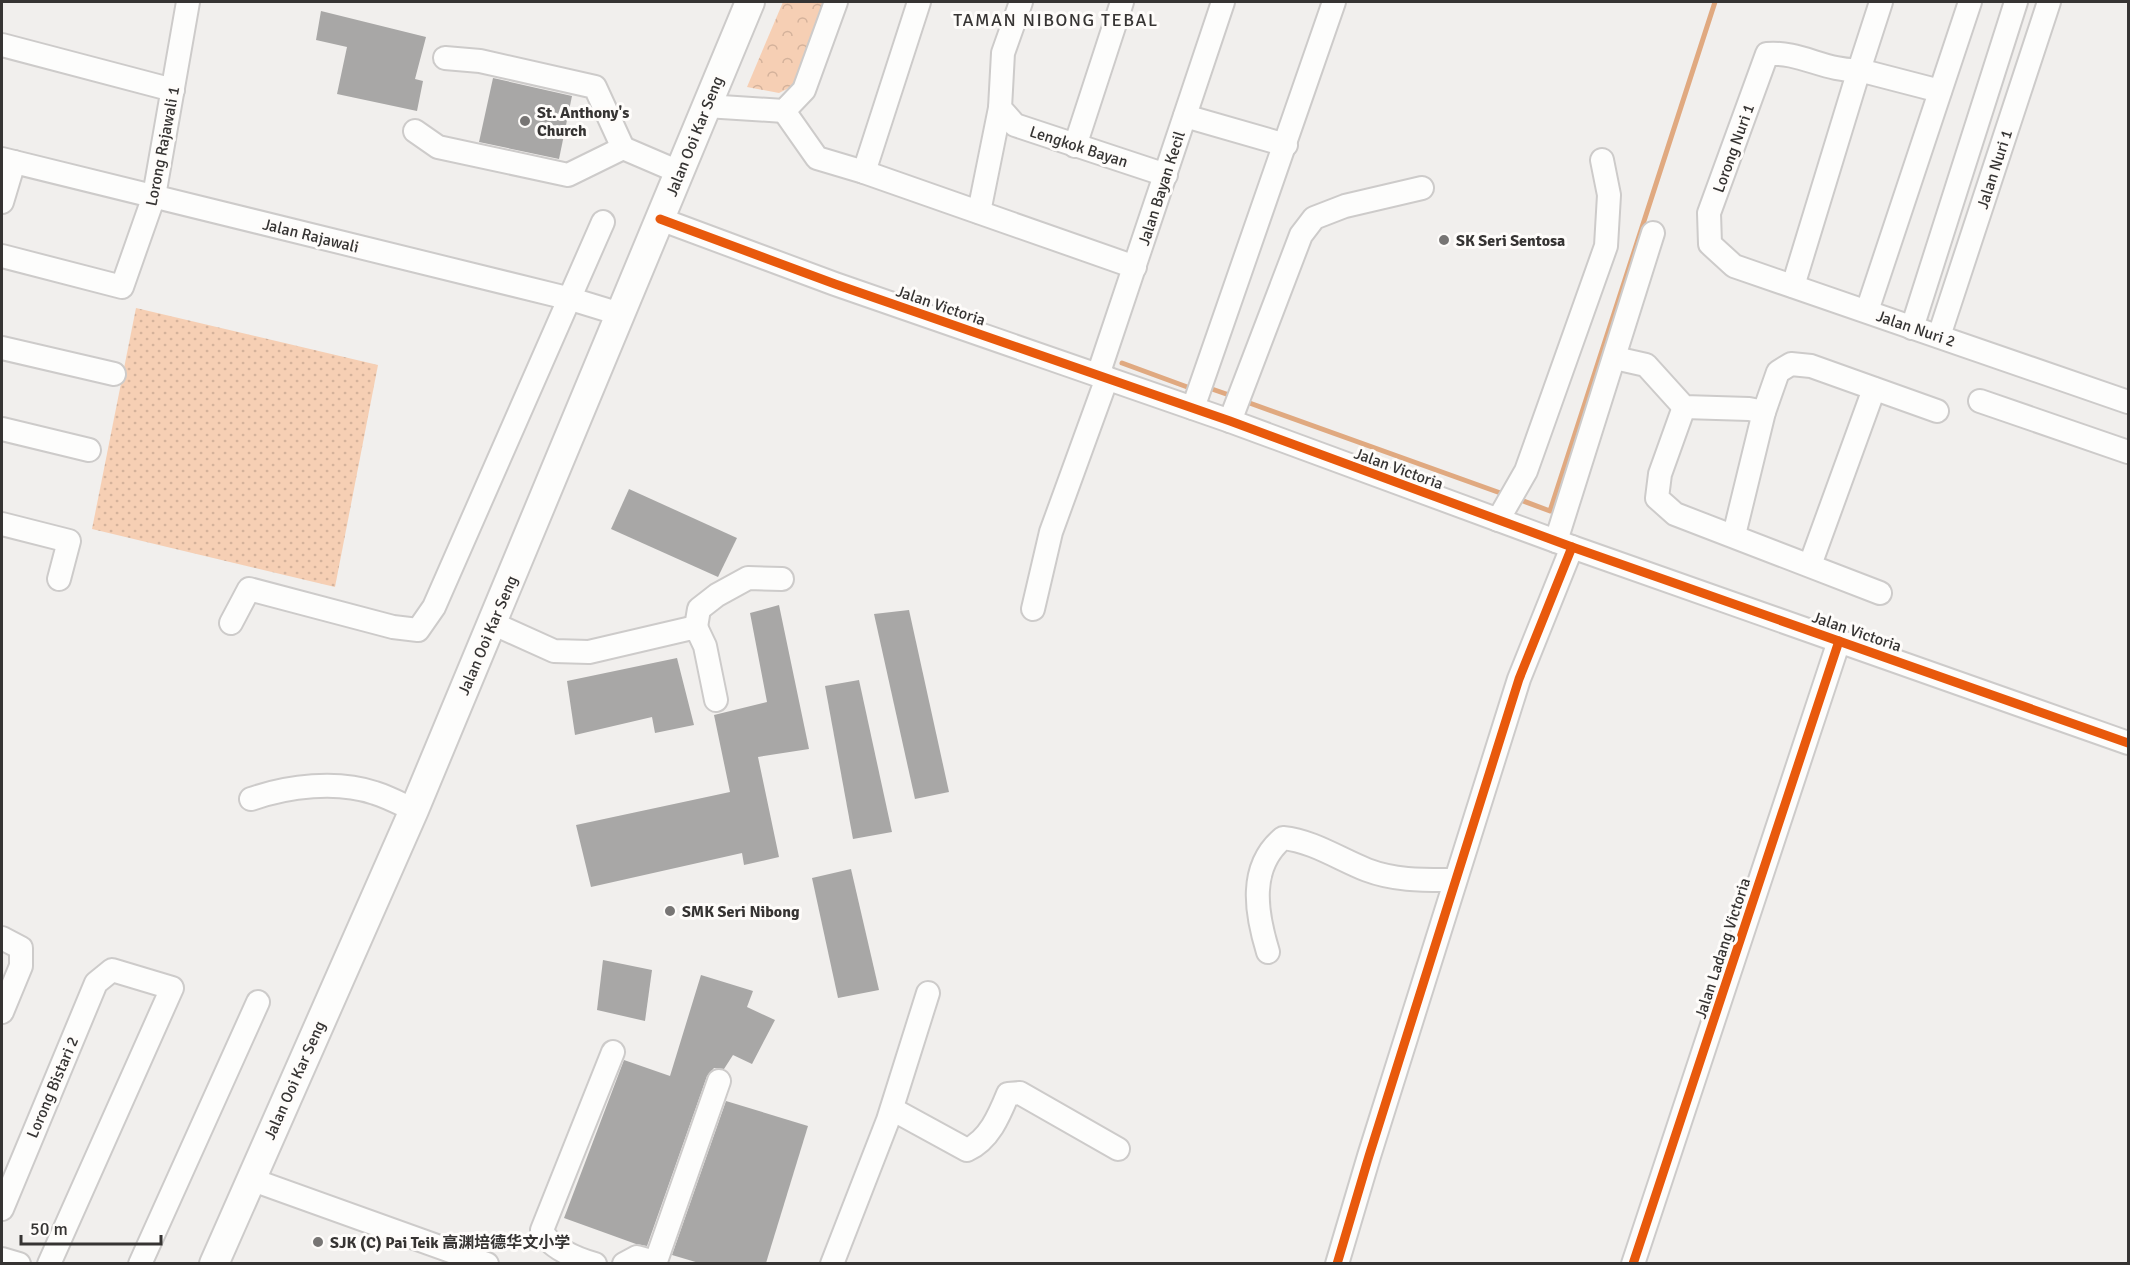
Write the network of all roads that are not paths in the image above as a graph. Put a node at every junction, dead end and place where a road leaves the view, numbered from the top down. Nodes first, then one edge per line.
1 (188, 2) edge
2 (750, 2) edge
3 (836, 2) edge
4 (919, 2) edge
5 (1021, 2) edge
6 (1122, 2) edge
7 (1223, 2) edge
8 (1334, 2) edge
9 (1881, 2) edge
10 (1970, 2) edge
11 (2016, 2) edge
12 (2049, 2) edge
13 (2, 45) edge
14 (445, 58) dead end
15 (1859, 70) junction
16 (173, 90) junction
17 (1940, 91) junction
18 (706, 106) junction
19 (1000, 108) junction
20 (784, 111) junction
21 (1185, 116) junction
22 (415, 131) dead end
23 (1286, 145) junction
24 (1075, 146) junction
25 (623, 148) junction
26 (8, 160) edge
27 (1602, 160) dead end
28 (680, 172) junction
29 (864, 172) junction
30 (1166, 175) junction
31 (1422, 188) dead end
32 (154, 196) junction
33 (2, 202) edge
34 (979, 212) junction
35 (660, 219) junction
36 (603, 222) dead end
37 (1653, 233) dead end
38 (1710, 243) joint
39 (2, 256) edge
40 (1135, 267) junction
41 (1793, 286) junction
42 (572, 299) junction
43 (1867, 311) junction
44 (620, 314) junction
45 (1912, 327) junction
46 (1939, 336) junction
47 (2, 348) edge
48 (1616, 358) junction
49 (114, 374) dead end
50 (1103, 377) junction
51 (1874, 389) junction
52 (1980, 401) dead end
53 (2128, 402) edge
54 (1236, 406) junction
55 (1684, 407) junction
56 (1192, 408) junction
57 (1937, 411) dead end
58 (1764, 412) junction
59 (2, 429) edge
60 (89, 450) dead end
61 (2128, 452) edge
62 (1507, 505) junction
63 (2, 524) edge
64 (1734, 535) junction
65 (1564, 544) junction
66 (1809, 565) junction
67 (59, 579) dead end
68 (782, 579) dead end
69 (1880, 593) dead end
70 (1033, 609) dead end
71 (231, 623) dead end
72 (492, 623) junction
73 (696, 627) junction
74 (1839, 641) junction
75 (716, 700) dead end
76 (2128, 743) edge
77 (251, 799) dead end
78 (414, 810) junction
79 (1455, 880) junction
80 (2, 938) edge
81 (1268, 952) dead end
82 (928, 993) dead end
83 (258, 1002) dead end
84 (2, 1012) edge
85 (613, 1052) dead end
86 (719, 1081) dead end
87 (892, 1108) junction
88 (1118, 1149) dead end
89 (250, 1179) junction
90 (2, 1209) edge
91 (2, 1259) edge
92 (19, 1263) edge
93 (49, 1263) edge
94 (140, 1263) edge
95 (214, 1263) edge
96 (487, 1263) edge
97 (595, 1263) edge
98 (624, 1263) edge
99 (655, 1263) edge
100 (832, 1263) edge
101 (1337, 1263) edge
102 (1633, 1263) edge

1 - 16 street, Lorong Rajawali 1
2 - 18 main road, Jalan Ooi Kar Seng
3 - 20 street
4 - 29 street
5 - 19 street
6 - 24 street
7 - 21 street, Jalan Bayan Kecil
8 - 23 street
9 - 15 street
10 - 17 street
11 - 45 street, Jalan Nuri 1
12 - 46 street, Jalan Nuri 1
13 - 16 street
14 - 25 street
15 - 17 street
15 - 38 street, Lorong Nuri 1
15 - 41 street
16 - 32 street, Lorong Rajawali 1
17 - 43 street
18 - 20 street
18 - 28 main road, Jalan Ooi Kar Seng
19 - 24 street, Lengkok Bayan
19 - 34 street
20 - 29 street
21 - 23 street
21 - 30 street, Jalan Bayan Kecil
22 - 25 street
23 - 56 street
24 - 30 street, Lengkok Bayan
25 - 28 street
26 - 32 street, Jalan Rajawali
26 - 33 street
27 - 62 street
28 - 35 main road, Jalan Ooi Kar Seng
29 - 34 street
30 - 40 street, Jalan Bayan Kecil
31 - 54 street
32 - 39 street, Lorong Rajawali 1
32 - 42 street, Jalan Rajawali
34 - 40 street
35 - 44 main road, Jalan Ooi Kar Seng
35 - 50 street, Jalan Victoria
36 - 42 street
37 - 48 street
38 - 41 street, Jalan Nuri 2
40 - 50 street, Jalan Bayan Kecil
41 - 43 street, Jalan Nuri 2
42 - 44 street, Jalan Rajawali
42 - 71 street
43 - 45 street, Jalan Nuri 2
44 - 72 main road, Jalan Ooi Kar Seng
45 - 46 street, Jalan Nuri 2
46 - 53 street, Jalan Nuri 2
47 - 49 street
48 - 55 street
48 - 65 street
50 - 56 street, Jalan Victoria
50 - 70 street, Jalan Bayan Kecil
51 - 57 street
51 - 58 street
51 - 66 street
52 - 61 street
54 - 56 street, Jalan Victoria
54 - 62 street, Jalan Victoria
55 - 58 street
55 - 64 street
58 - 64 street
59 - 60 street
62 - 65 street, Jalan Victoria
63 - 67 street
64 - 66 street
65 - 74 street, Jalan Victoria
65 - 79 street
66 - 69 street
68 - 73 street
72 - 73 street
72 - 78 main road, Jalan Ooi Kar Seng
73 - 75 street
74 - 76 street, Jalan Victoria
74 - 102 street, Jalan Ladang Victoria
77 - 78 street
78 - 89 main road, Jalan Ooi Kar Seng
79 - 81 street
79 - 101 street
80 - 84 street
82 - 87 street
83 - 94 street
85 - 97 street
86 - 99 street
87 - 88 street
87 - 100 street
89 - 95 main road, Jalan Ooi Kar Seng
89 - 96 street
90 - 93 street, Lorong Bistari 2
91 - 92 street
98 - 99 street

